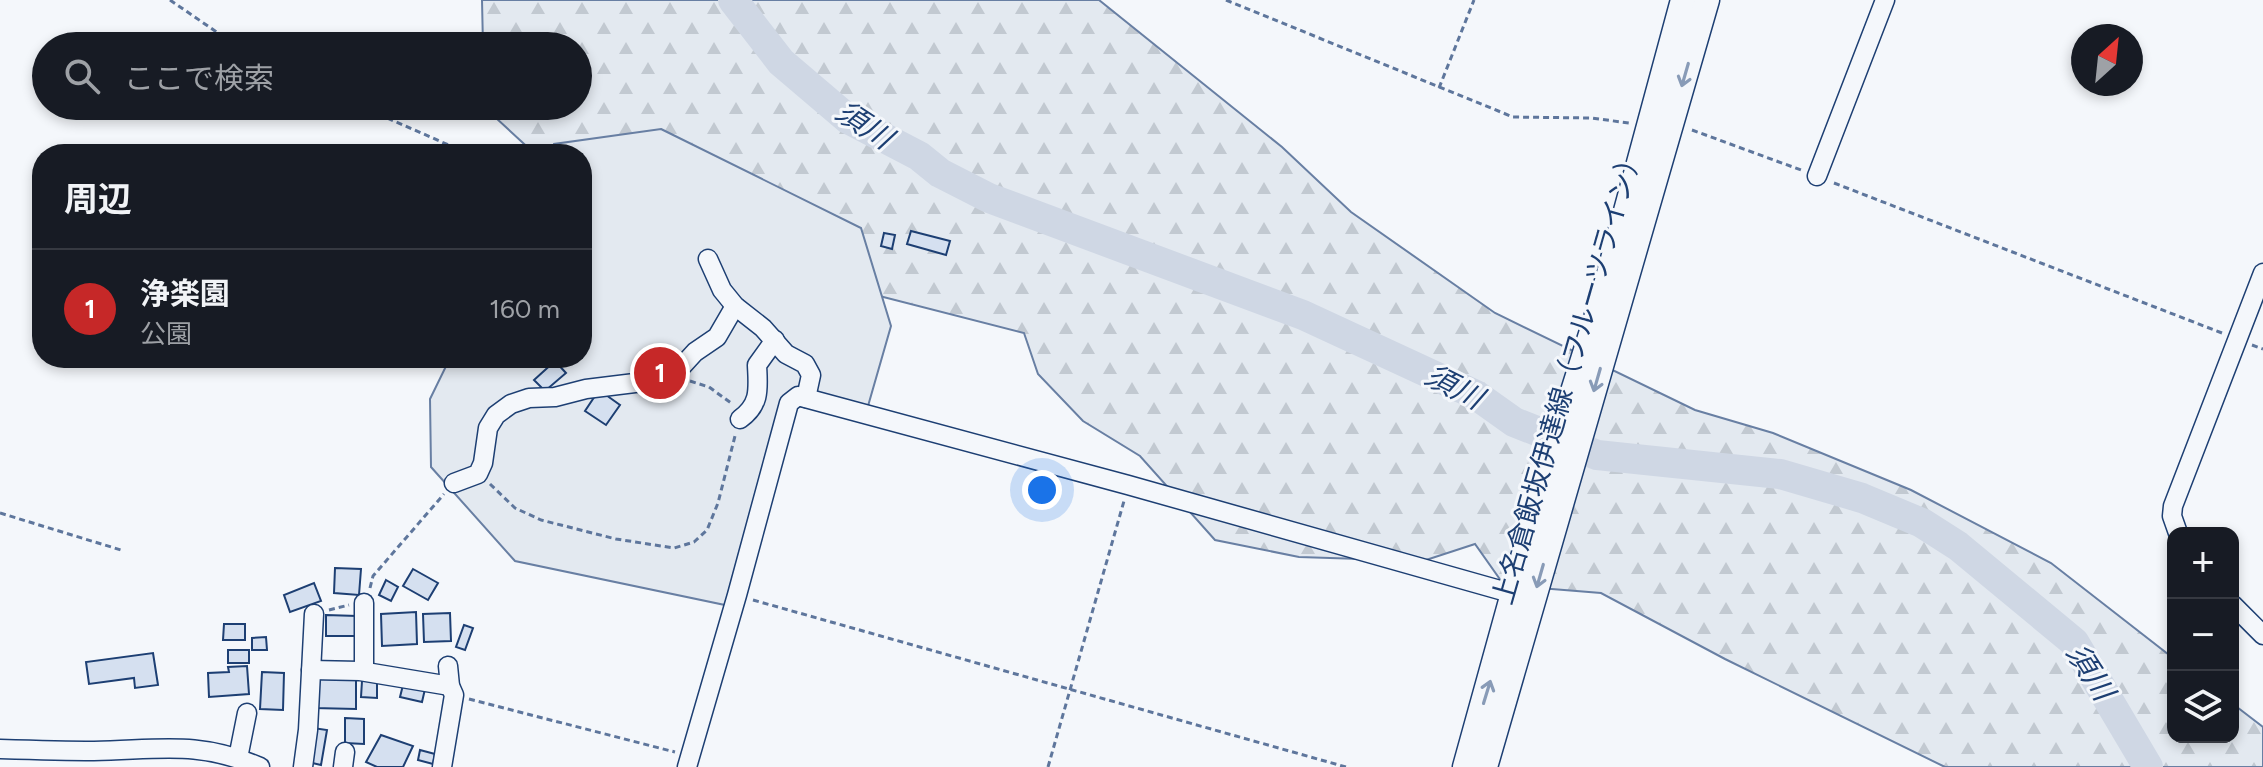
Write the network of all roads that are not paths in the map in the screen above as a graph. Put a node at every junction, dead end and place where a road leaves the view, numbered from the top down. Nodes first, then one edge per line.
1 (1683, 0) edge
2 (1707, 0) edge
3 (1885, 0) edge
4 (1660, 124) junction
5 (1817, 176) road end
6 (708, 259) dead end
7 (2263, 273) edge
8 (735, 306) junction
9 (775, 340) junction
10 (806, 398) junction
11 (740, 419) road end
12 (454, 483) road end
13 (1551, 499) junction
14 (2176, 527) edge
15 (1514, 594) junction
16 (364, 603) road end
17 (2239, 611) edge
18 (314, 614) road end
19 (2263, 635) edge
20 (448, 666) dead end
21 (311, 670) junction
22 (364, 671) junction
23 (452, 690) junction
24 (247, 713) dead end
25 (0, 749) edge
26 (238, 758) junction
27 (689, 761) edge
28 (260, 767) edge
29 (303, 767) edge
30 (442, 767) edge
31 (1465, 767) edge
32 (1485, 767) edge

1 - 4 main road, 上名倉飯坂伊達線（フルーツライン）
2 -> 4 main road, 上名倉飯坂伊達線（フルーツライン）
3 - 5 street
4 - 13 main road, 上名倉飯坂伊達線（フルーツライン）
6 - 8 street
7 - 14 street
8 - 9 street
8 - 12 street
9 - 10 street
9 - 11 street
10 - 15 street
10 - 27 street
13 - 15 main road, 上名倉飯坂伊達線（フルーツライン）
13 -> 32 main road, 上名倉飯坂伊達線（フルーツライン）
31 -> 15 main road, 上名倉飯坂伊達線（フルーツライン）
16 - 22 street
17 - 19 street
18 - 21 street
20 - 23 street
21 - 22 street
21 - 29 street
22 - 23 street
23 - 30 street
24 - 26 street
25 - 26 street
26 - 28 street

